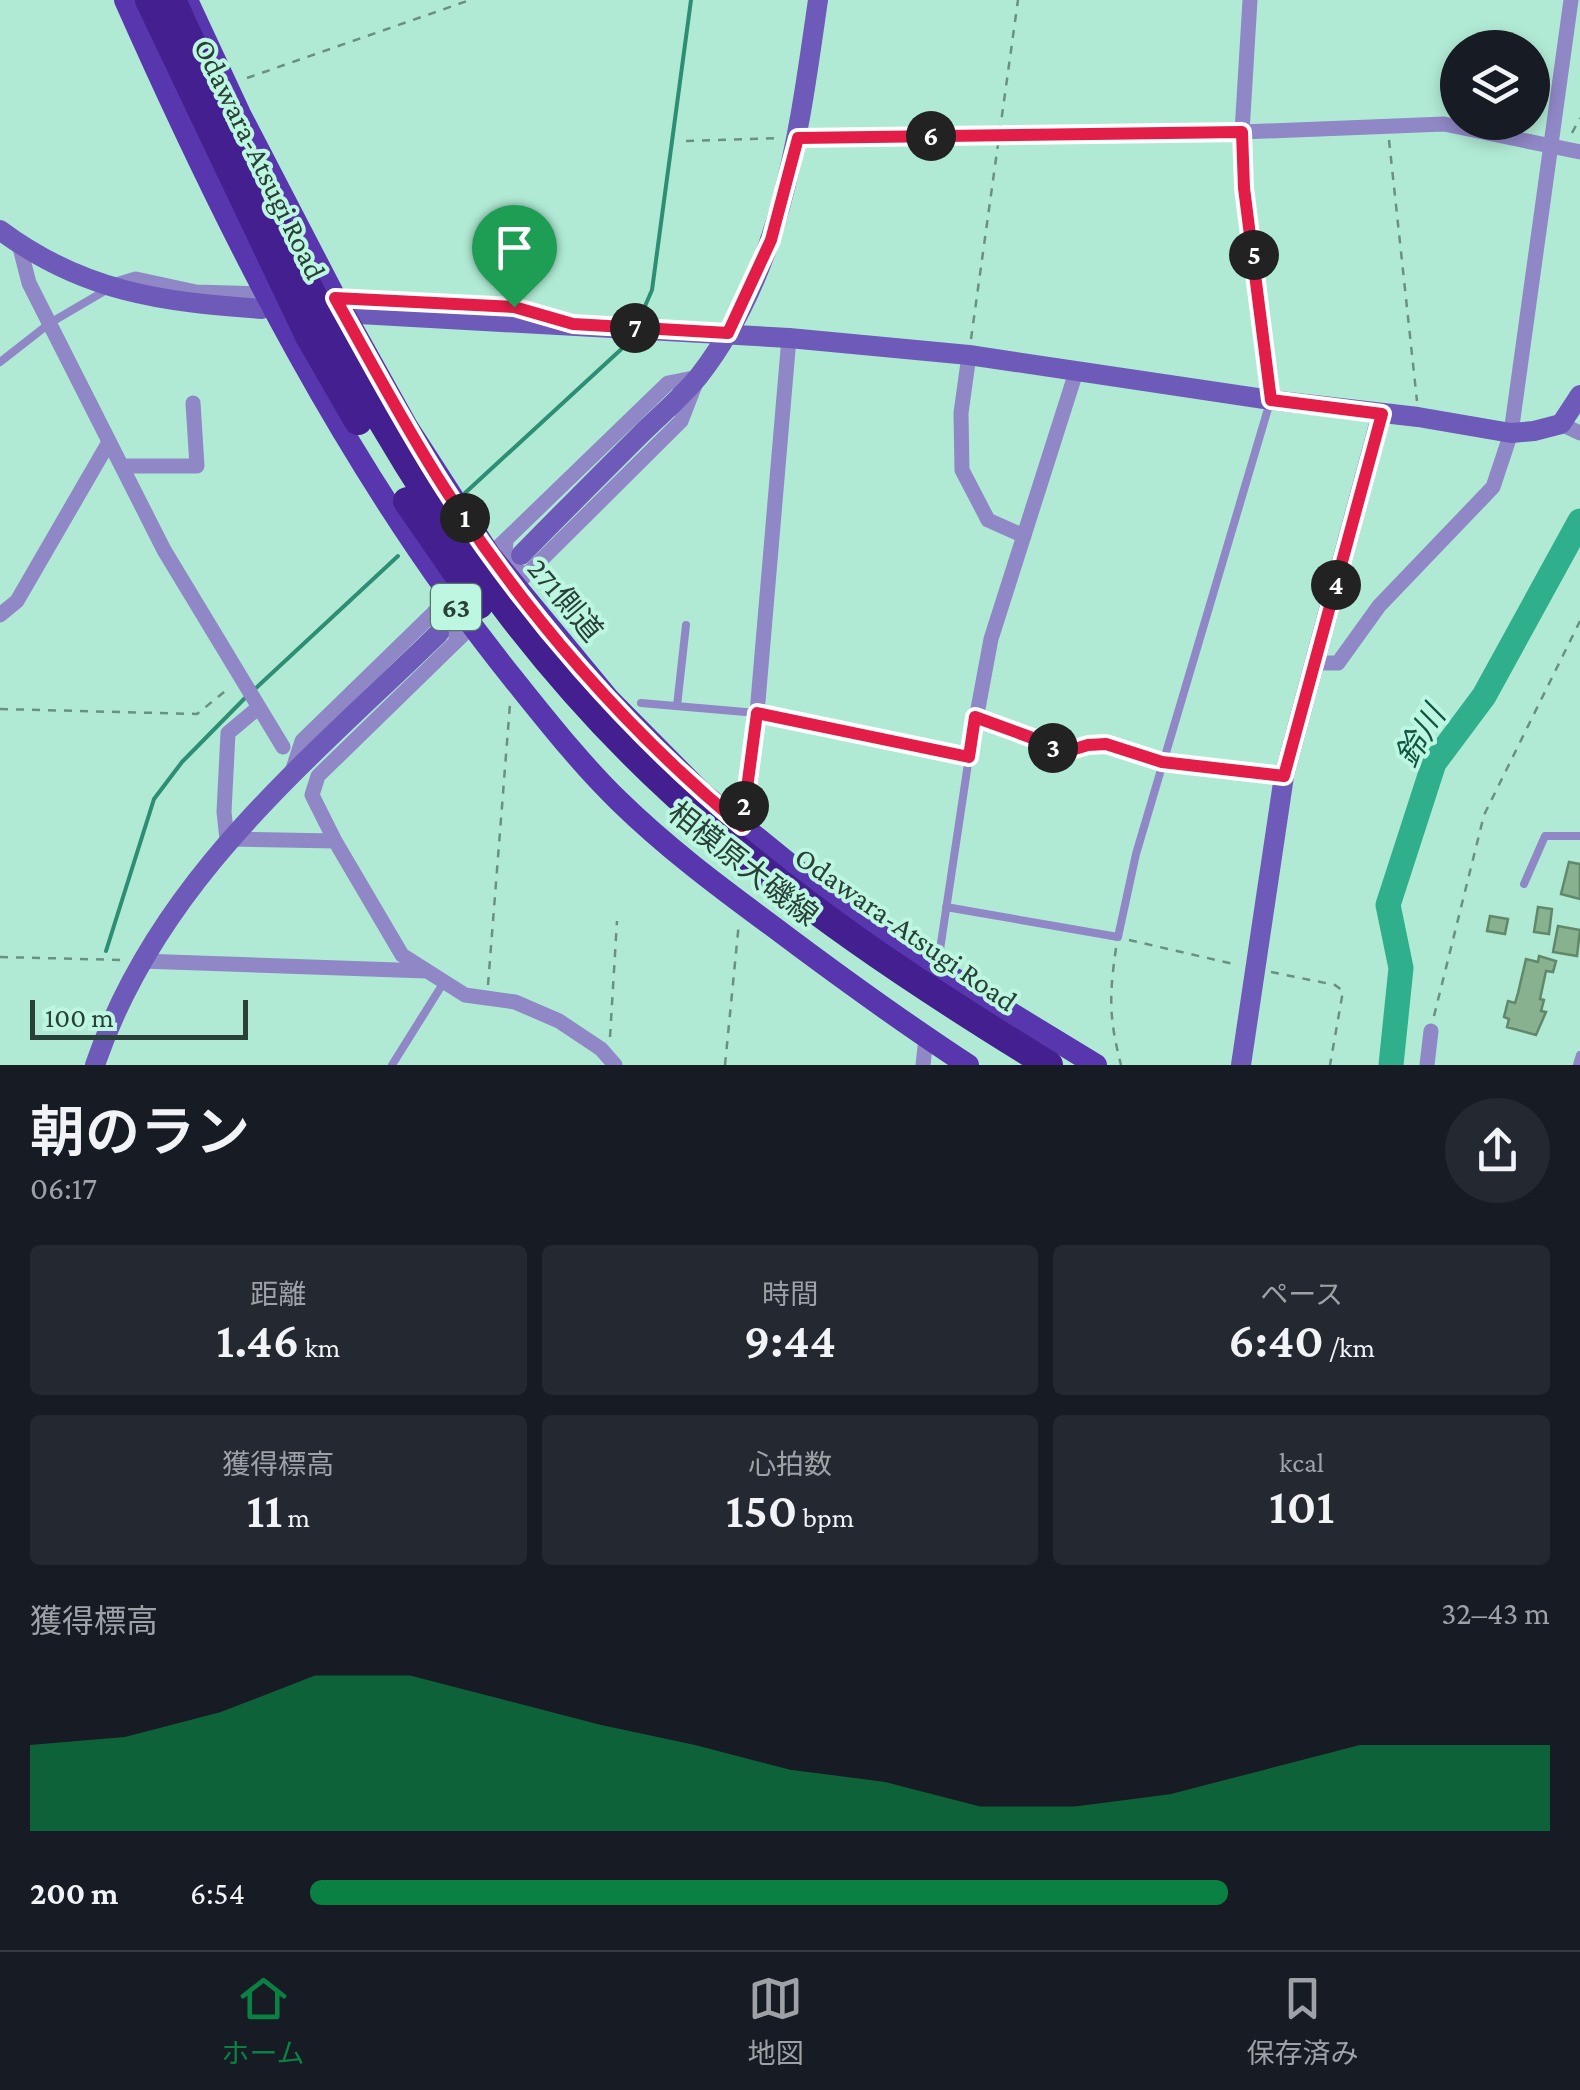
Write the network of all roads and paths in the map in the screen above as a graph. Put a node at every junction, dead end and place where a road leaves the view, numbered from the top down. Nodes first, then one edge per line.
1 (125, 0) edge
2 (149, 0) edge
3 (172, 0) edge
4 (187, 0) edge
5 (470, 0) edge
6 (818, 0) edge
7 (1018, 0) edge
8 (1250, 0) edge
9 (1571, 0) edge
10 (226, 85) junction
11 (1580, 118) edge
12 (1388, 126) junction
13 (1242, 132) junction
14 (1000, 135) junction
15 (798, 138) junction
16 (686, 141) dead end
17 (1564, 148) edge
18 (0, 230) edge
19 (19, 244) junction
20 (112, 286) junction
21 (335, 298) junction
22 (264, 301) junction
23 (360, 314) dead end
24 (50, 323) junction
25 (573, 324) junction
26 (728, 333) junction
27 (789, 338) junction
28 (968, 355) junction
29 (0, 362) edge
30 (1076, 372) junction
31 (1580, 395) edge
32 (1271, 400) junction
33 (194, 403) dead end
34 (1382, 414) junction
35 (1418, 417) junction
36 (1570, 428) edge
37 (1511, 433) junction
38 (108, 442) junction
39 (122, 466) junction
40 (1024, 536) junction
41 (512, 562) junction
42 (0, 616) edge
43 (1580, 621) edge
44 (451, 622) junction
45 (686, 625) dead end
46 (1316, 663) junction
47 (515, 681) junction
48 (243, 682) junction
49 (256, 703) junction
50 (641, 703) dead end
51 (677, 706) junction
52 (0, 709) edge
53 (757, 713) junction
54 (975, 717) junction
55 (283, 747) dead end
56 (969, 757) junction
57 (1162, 762) junction
58 (1284, 776) junction
59 (742, 826) junction
60 (1580, 836) edge
61 (227, 840) junction
62 (335, 841) junction
63 (1524, 884) dead end
64 (740, 902) junction
65 (946, 907) junction
66 (617, 921) dead end
67 (1118, 937) junction
68 (0, 958) edge
69 (141, 961) junction
70 (937, 968) junction
71 (426, 971) junction
72 (444, 982) junction
73 (487, 997) junction
74 (1431, 1031) joint
75 (926, 1038) junction
76 (1580, 1054) edge
77 (609, 1063) edge
78 (95, 1065) edge
79 (392, 1065) edge
80 (725, 1065) edge
81 (923, 1065) edge
82 (968, 1065) edge
83 (1016, 1065) edge
84 (1048, 1065) edge
85 (1096, 1065) edge
86 (1121, 1065) edge
87 (1241, 1065) edge
88 (1427, 1065) edge
89 (1576, 1065) edge

1 - 22 main road, 相模原大磯線 / 63
2 - 83 highway, Odawara-Atsugi Road
3 - 84 highway, Odawara-Atsugi Road
4 - 10 main road, 271側道 / 63
5 - 10 path
6 - 15 street
7 - 14 path
8 - 13 street
9 - 17 street
10 - 21 main road, 271側道 / 63
11 - 17 path
12 - 13 street
12 - 17 street
12 - 35 path
13 - 14 path
13 - 32 street
14 - 15 path
14 - 28 path
15 - 16 path
15 - 26 street
17 - 37 street
18 - 19 street
19 - 20 street
19 - 24 street
20 - 22 street
20 - 24 lane
21 - 25 street
21 - 41 main road, 271側道 / 63
22 - 44 main road, 相模原大磯線 / 63
23 - 25 street
24 - 29 lane
24 - 38 street
25 - 26 street
26 - 27 street
26 - 41 street
27 - 28 street
27 - 53 street
28 - 30 street
28 - 40 street
30 - 32 street
30 - 40 street
31 - 36 street
32 - 34 street
32 - 57 lane
33 - 39 street
34 - 35 street
34 - 46 street
35 - 37 street
36 - 37 street
37 - 46 street
38 - 39 street
38 - 42 street
39 - 48 street
40 - 54 street
41 - 59 main road, 271側道 / 63
43 - 74 path
44 - 47 main road, 相模原大磯線 / 63
44 - 61 street
44 - 62 street
45 - 51 lane
46 - 58 street
47 - 64 main road, 相模原大磯線 / 63
47 - 73 path
48 - 49 street
48 - 52 path
49 - 55 street
49 - 61 street
50 - 51 lane
51 - 53 lane
53 - 56 street
53 - 59 street
54 - 56 street
54 - 57 street
56 - 65 lane
57 - 58 street
57 - 67 lane
58 - 87 street
59 - 70 main road, 271側道 / 63
60 - 63 lane
61 - 62 street
61 - 69 street
62 - 71 street
64 - 75 main road, 相模原大磯線 / 63
64 - 80 path
65 - 67 lane
65 - 70 lane
66 - 77 path
67 - 86 path
68 - 69 path
69 - 71 street
69 - 78 street
70 - 85 main road, 271側道 / 63
71 - 72 street
72 - 73 street
72 - 79 lane
73 - 77 street
74 - 88 street
75 - 81 street
75 - 82 main road, 相模原大磯線 / 63
76 - 89 lane

